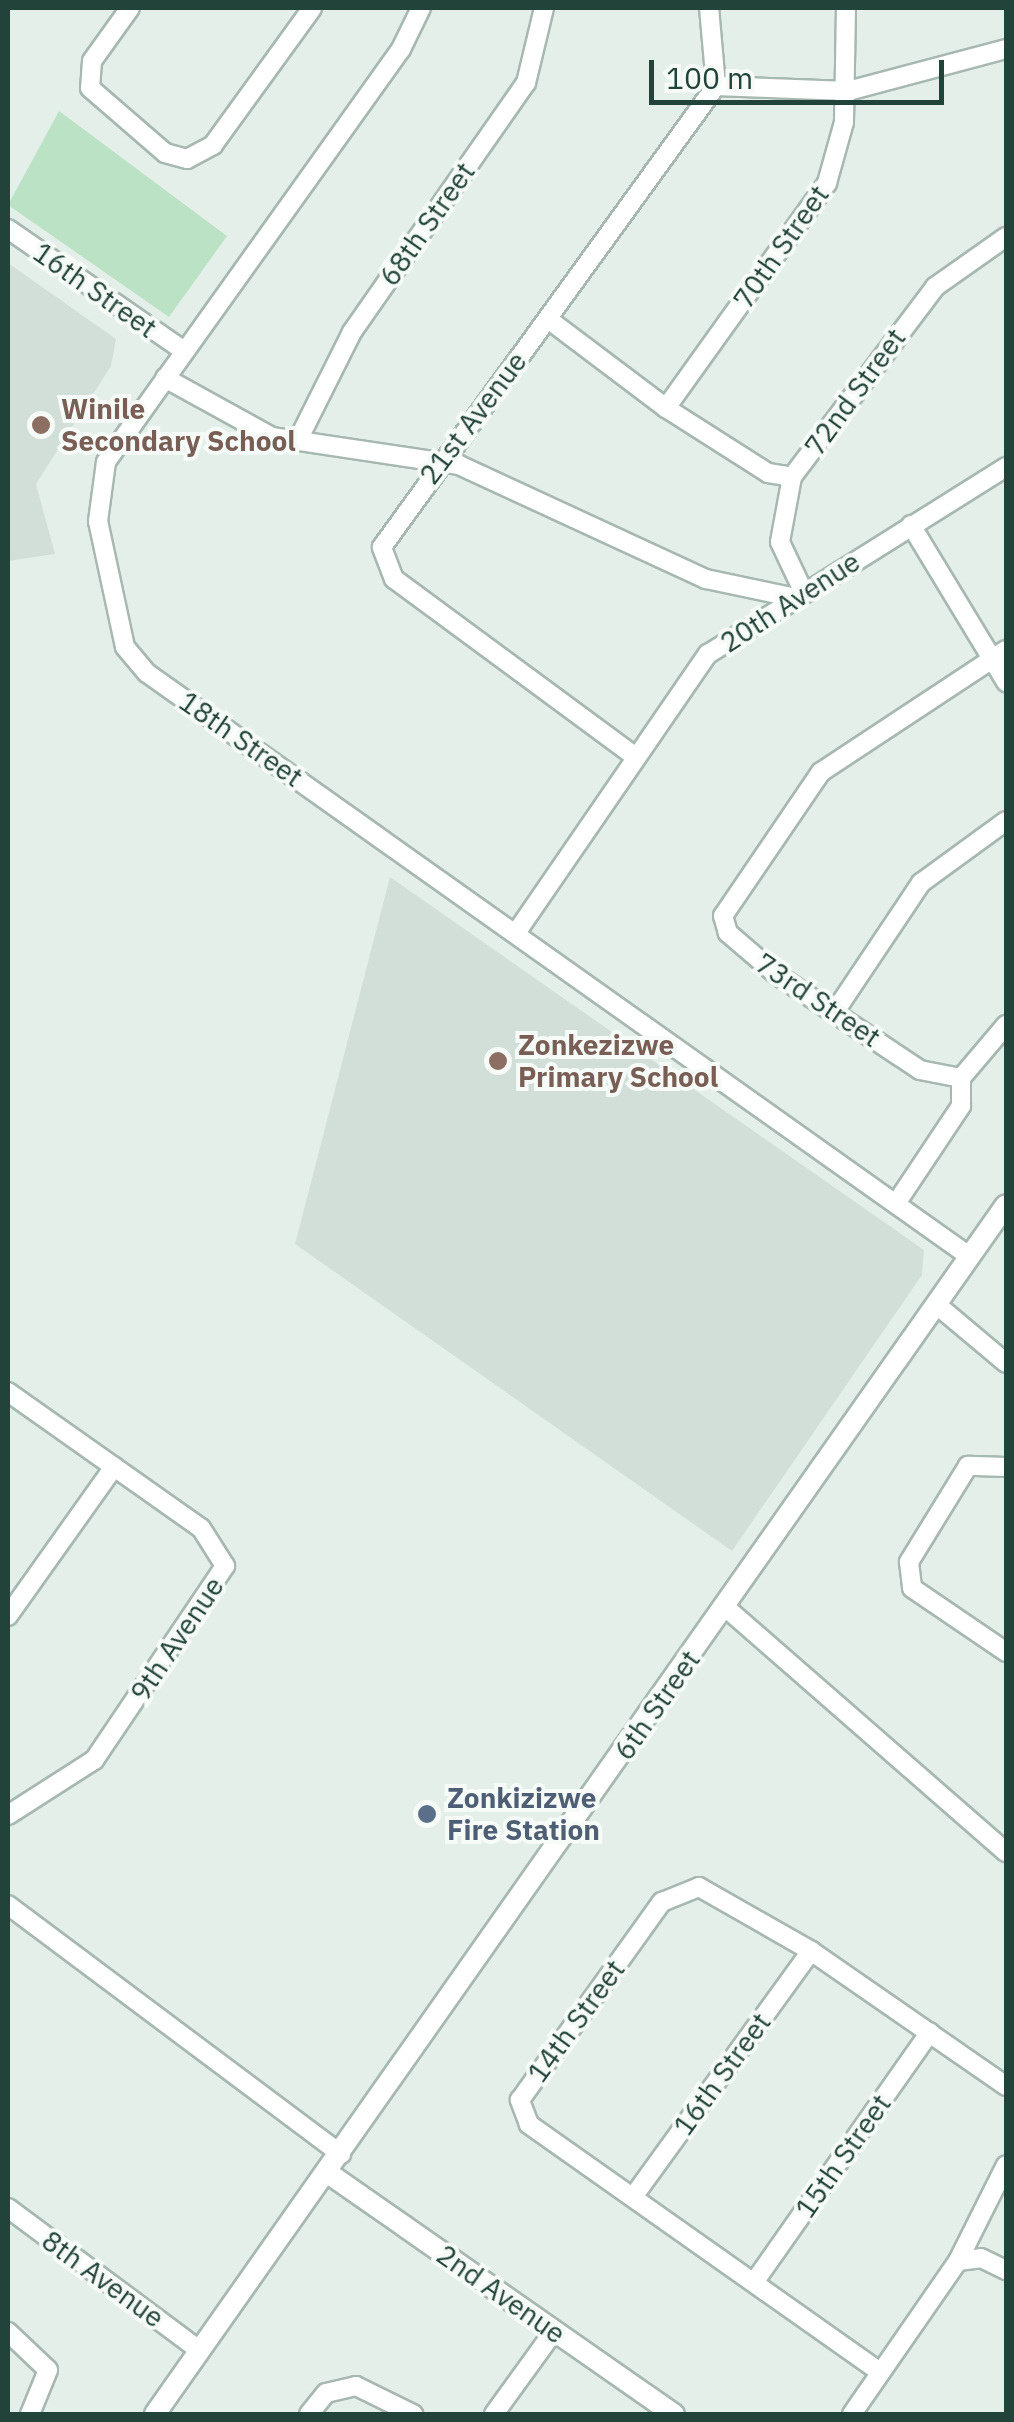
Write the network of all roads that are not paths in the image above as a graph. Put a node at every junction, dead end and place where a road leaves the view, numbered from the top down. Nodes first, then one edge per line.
1 (130, 8) edge
2 (312, 8) edge
3 (421, 8) edge
4 (544, 8) edge
5 (709, 8) edge
6 (846, 8) edge
7 (1004, 55) edge
8 (716, 86) junction
9 (848, 91) junction
10 (8, 229) edge
11 (1006, 236) edge
12 (548, 319) junction
13 (183, 350) junction
14 (165, 378) junction
15 (666, 408) junction
16 (300, 438) junction
17 (437, 464) junction
18 (1006, 467) edge
19 (792, 477) junction
20 (911, 525) junction
21 (800, 596) junction
22 (998, 653) edge
23 (1006, 682) edge
24 (633, 755) junction
25 (1006, 820) edge
26 (516, 933) junction
27 (836, 1010) junction
28 (1006, 1025) edge
29 (961, 1078) junction
30 (898, 1200) junction
31 (1006, 1205) edge
32 (969, 1256) junction
33 (937, 1306) junction
34 (1006, 1363) edge
35 (8, 1392) edge
36 (114, 1466) junction
37 (1006, 1467) edge
38 (8, 1577) edge
39 (25, 1589) junction
40 (725, 1607) junction
41 (8, 1616) edge
42 (1006, 1652) edge
43 (8, 1814) edge
44 (1006, 1852) edge
45 (8, 1905) edge
46 (811, 1951) junction
47 (930, 2032) junction
48 (1006, 2086) edge
49 (341, 2154) junction
50 (1006, 2165) edge
51 (328, 2174) junction
52 (633, 2197) junction
53 (8, 2208) edge
54 (958, 2261) junction
55 (1006, 2270) edge
56 (755, 2281) junction
57 (554, 2331) junction
58 (8, 2332) edge
59 (200, 2350) junction
60 (880, 2372) junction
61 (30, 2414) edge
62 (155, 2414) edge
63 (309, 2414) edge
64 (413, 2414) edge
65 (494, 2414) edge
66 (674, 2414) edge
67 (852, 2414) edge

1 - 2 street
3 - 13 street, 18th Street
4 - 16 street, 68th Street
5 - 8 street
6 - 9 street, 70th Street
7 - 9 street
8 - 9 street
8 - 12 street, 21st Avenue
9 - 15 street, 70th Street
10 - 13 street, 16th Street
11 - 19 street, 72nd Street
12 - 15 street, 72nd Street
12 - 17 street, 21st Avenue
13 - 14 street, 18th Street
14 - 16 street
14 - 26 street, 18th Street
15 - 19 street, 72nd Street
16 - 17 street
17 - 21 street
17 - 24 street, 21st Avenue
18 - 20 street, 20th Avenue
19 - 21 street
20 - 21 street, 20th Avenue
20 - 22 street
21 - 24 street, 20th Avenue
22 - 23 street
22 - 27 street, 73rd Street
24 - 26 street, 20th Avenue
25 - 27 street
26 - 30 street, 18th Street
27 - 29 street, 73rd Street
28 - 29 street
29 - 30 street
30 - 32 street, 18th Street
31 - 32 street, 6th Street
32 - 33 street, 6th Street
33 - 34 street
33 - 40 street, 6th Street
35 - 36 street, 9th Avenue
36 - 39 street
36 - 43 street, 9th Avenue
37 - 42 street
38 - 39 street
39 - 41 street
40 - 44 street
40 - 49 street, 6th Street
45 - 49 street
46 - 47 street, 14th Street
46 - 52 street, 16th Street
46 - 52 street, 14th Street
47 - 48 street, 14th Street
47 - 56 street, 15th Street
49 - 51 street, 6th Street
50 - 54 street
51 - 57 street, 2nd Avenue
51 - 59 street, 6th Street
52 - 56 street, 14th Street
53 - 59 street, 8th Avenue
54 - 55 street
54 - 60 street
56 - 60 street, 14th Street
57 - 65 street
57 - 66 street, 2nd Avenue
58 - 61 street
59 - 62 street, 6th Street
60 - 67 street
63 - 64 street

